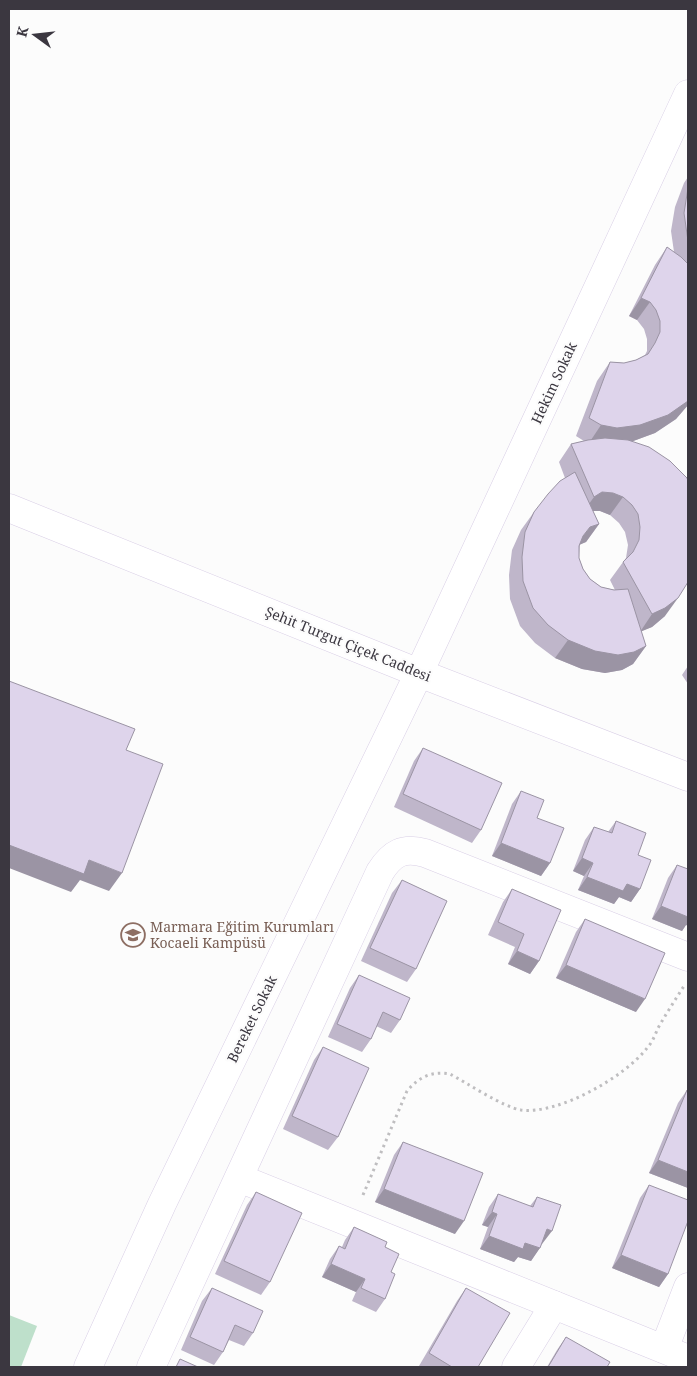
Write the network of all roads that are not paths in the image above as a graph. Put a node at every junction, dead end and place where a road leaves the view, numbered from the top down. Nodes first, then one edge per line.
1 (688, 94) edge
2 (9, 508) edge
3 (419, 673) junction
4 (688, 777) edge
5 (688, 957) edge
6 (239, 1178) junction
7 (688, 1287) edge
8 (554, 1305) junction
9 (676, 1354) edge
10 (88, 1367) edge
11 (151, 1367) edge
12 (516, 1367) edge

1 - 3 street, Hekim Sokak
2 - 3 street, Şehit Turgut Çiçek Caddesi
3 - 4 street, Şehit Turgut Çiçek Caddesi
3 - 10 street, Bereket Sokak
5 - 6 street
6 - 8 street
6 - 11 street
7 - 9 street
8 - 9 street
8 - 12 street

